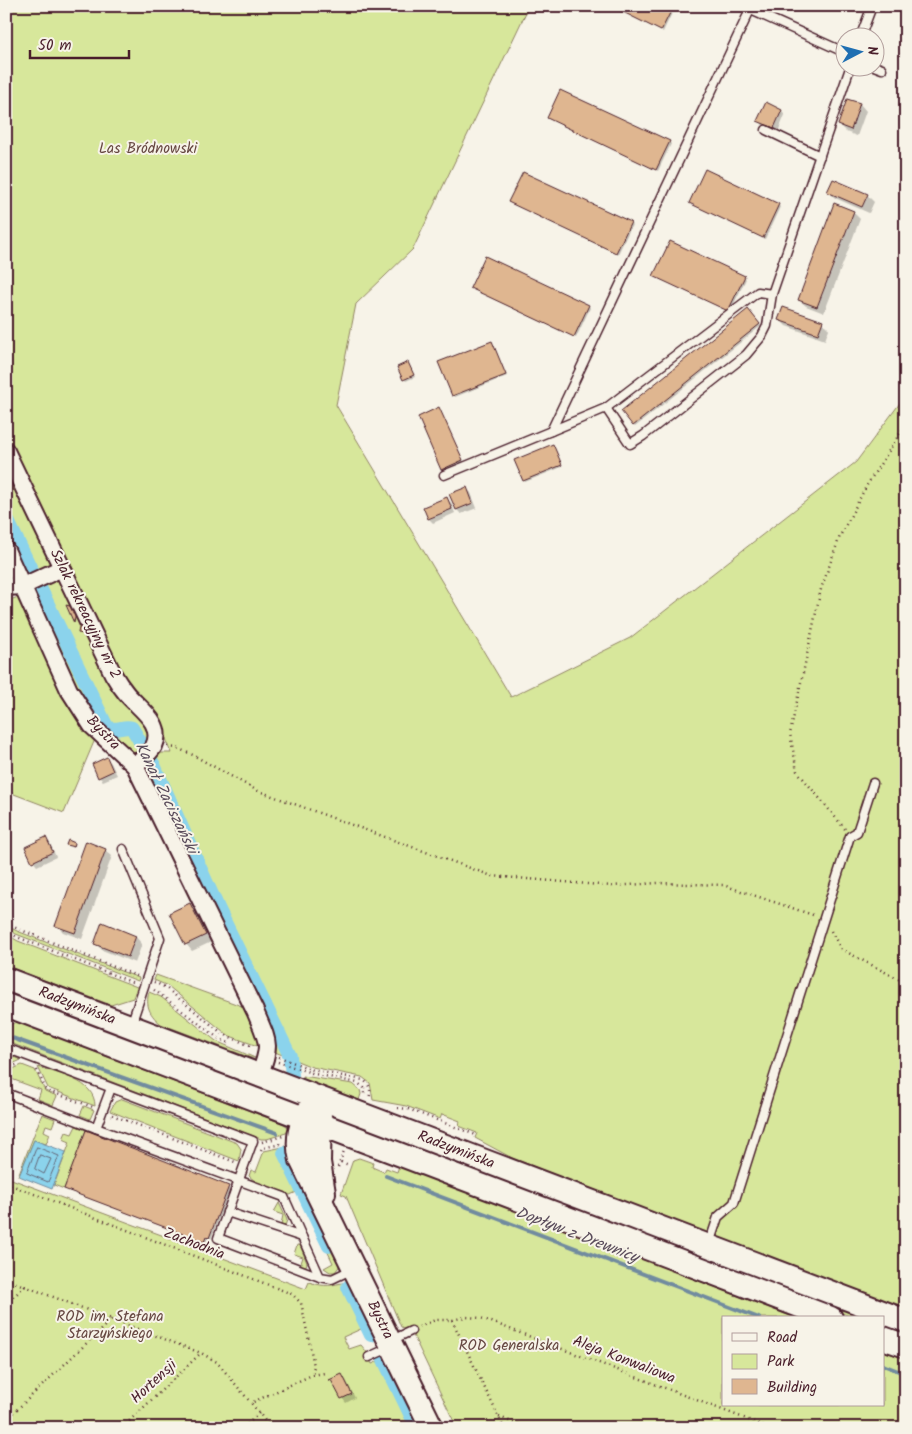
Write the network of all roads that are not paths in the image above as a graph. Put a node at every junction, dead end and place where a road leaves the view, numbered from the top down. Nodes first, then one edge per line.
1 (742, 6) edge
2 (872, 6) edge
3 (750, 10) junction
4 (864, 28) edge
5 (834, 48) edge
6 (847, 78) edge
7 (766, 130) dead end
8 (820, 156) junction
9 (772, 294) junction
10 (606, 408) junction
11 (550, 431) junction
12 (6, 451) edge
13 (444, 475) dead end
14 (6, 550) edge
15 (62, 568) junction
16 (32, 581) junction
17 (6, 587) edge
18 (146, 755) junction
19 (873, 783) dead end
20 (123, 849) dead end
21 (6, 979) edge
22 (7, 1006) edge
23 (130, 1027) junction
24 (6, 1048) edge
25 (259, 1076) junction
26 (111, 1088) junction
27 (6, 1093) edge
28 (320, 1099) junction
29 (313, 1120) junction
30 (96, 1128) junction
31 (350, 1134) junction
32 (327, 1156) junction
33 (239, 1182) junction
34 (228, 1212) junction
35 (328, 1212) junction
36 (302, 1237) junction
37 (708, 1246) junction
38 (355, 1268) junction
39 (320, 1277) junction
40 (826, 1316) edge
41 (906, 1321) edge
42 (411, 1331) road end
43 (884, 1338) edge
44 (391, 1344) junction
45 (906, 1346) edge
46 (368, 1357) dead end
47 (432, 1428) edge

1 - 3 lane
2 - 4 lane
3 - 5 lane
3 - 11 lane
6 - 8 lane
7 - 8 lane
8 - 9 lane
9 - 10 lane
9 - 10 lane
10 - 11 lane
11 - 13 lane
12 - 15 street, Szlak rekreacyjny nr 2
14 - 16 street, Bystra
15 - 16 street
15 - 18 street, Szlak rekreacyjny nr 2
16 - 17 street
16 - 18 street, Bystra
18 - 25 street, Bystra
19 - 37 lane
20 - 23 lane
21 - 23 main road, Radzymińska
22 - 29 main road, Radzymińska
23 - 25 main road, Radzymińska
24 - 26 lane
25 - 28 main road, Radzymińska
26 - 30 lane
26 - 33 lane
27 - 30 lane
28 - 29 main road, Bystra
28 - 37 main road, Radzymińska
29 - 31 main road, Radzymińska
29 - 32 main road, Bystra
29 - 35 main road, Bystra
30 - 33 lane
31 - 32 main road
31 - 40 main road, Radzymińska
32 - 35 main road, Bystra
33 - 34 lane
33 - 36 lane
34 - 36 lane
34 - 39 lane
35 - 38 main road, Bystra
36 - 39 lane
37 - 41 main road, Radzymińska
38 - 39 lane
38 - 44 main road, Bystra
42 - 44 lane
43 - 45 main road
44 - 46 lane
44 - 47 main road, Bystra

